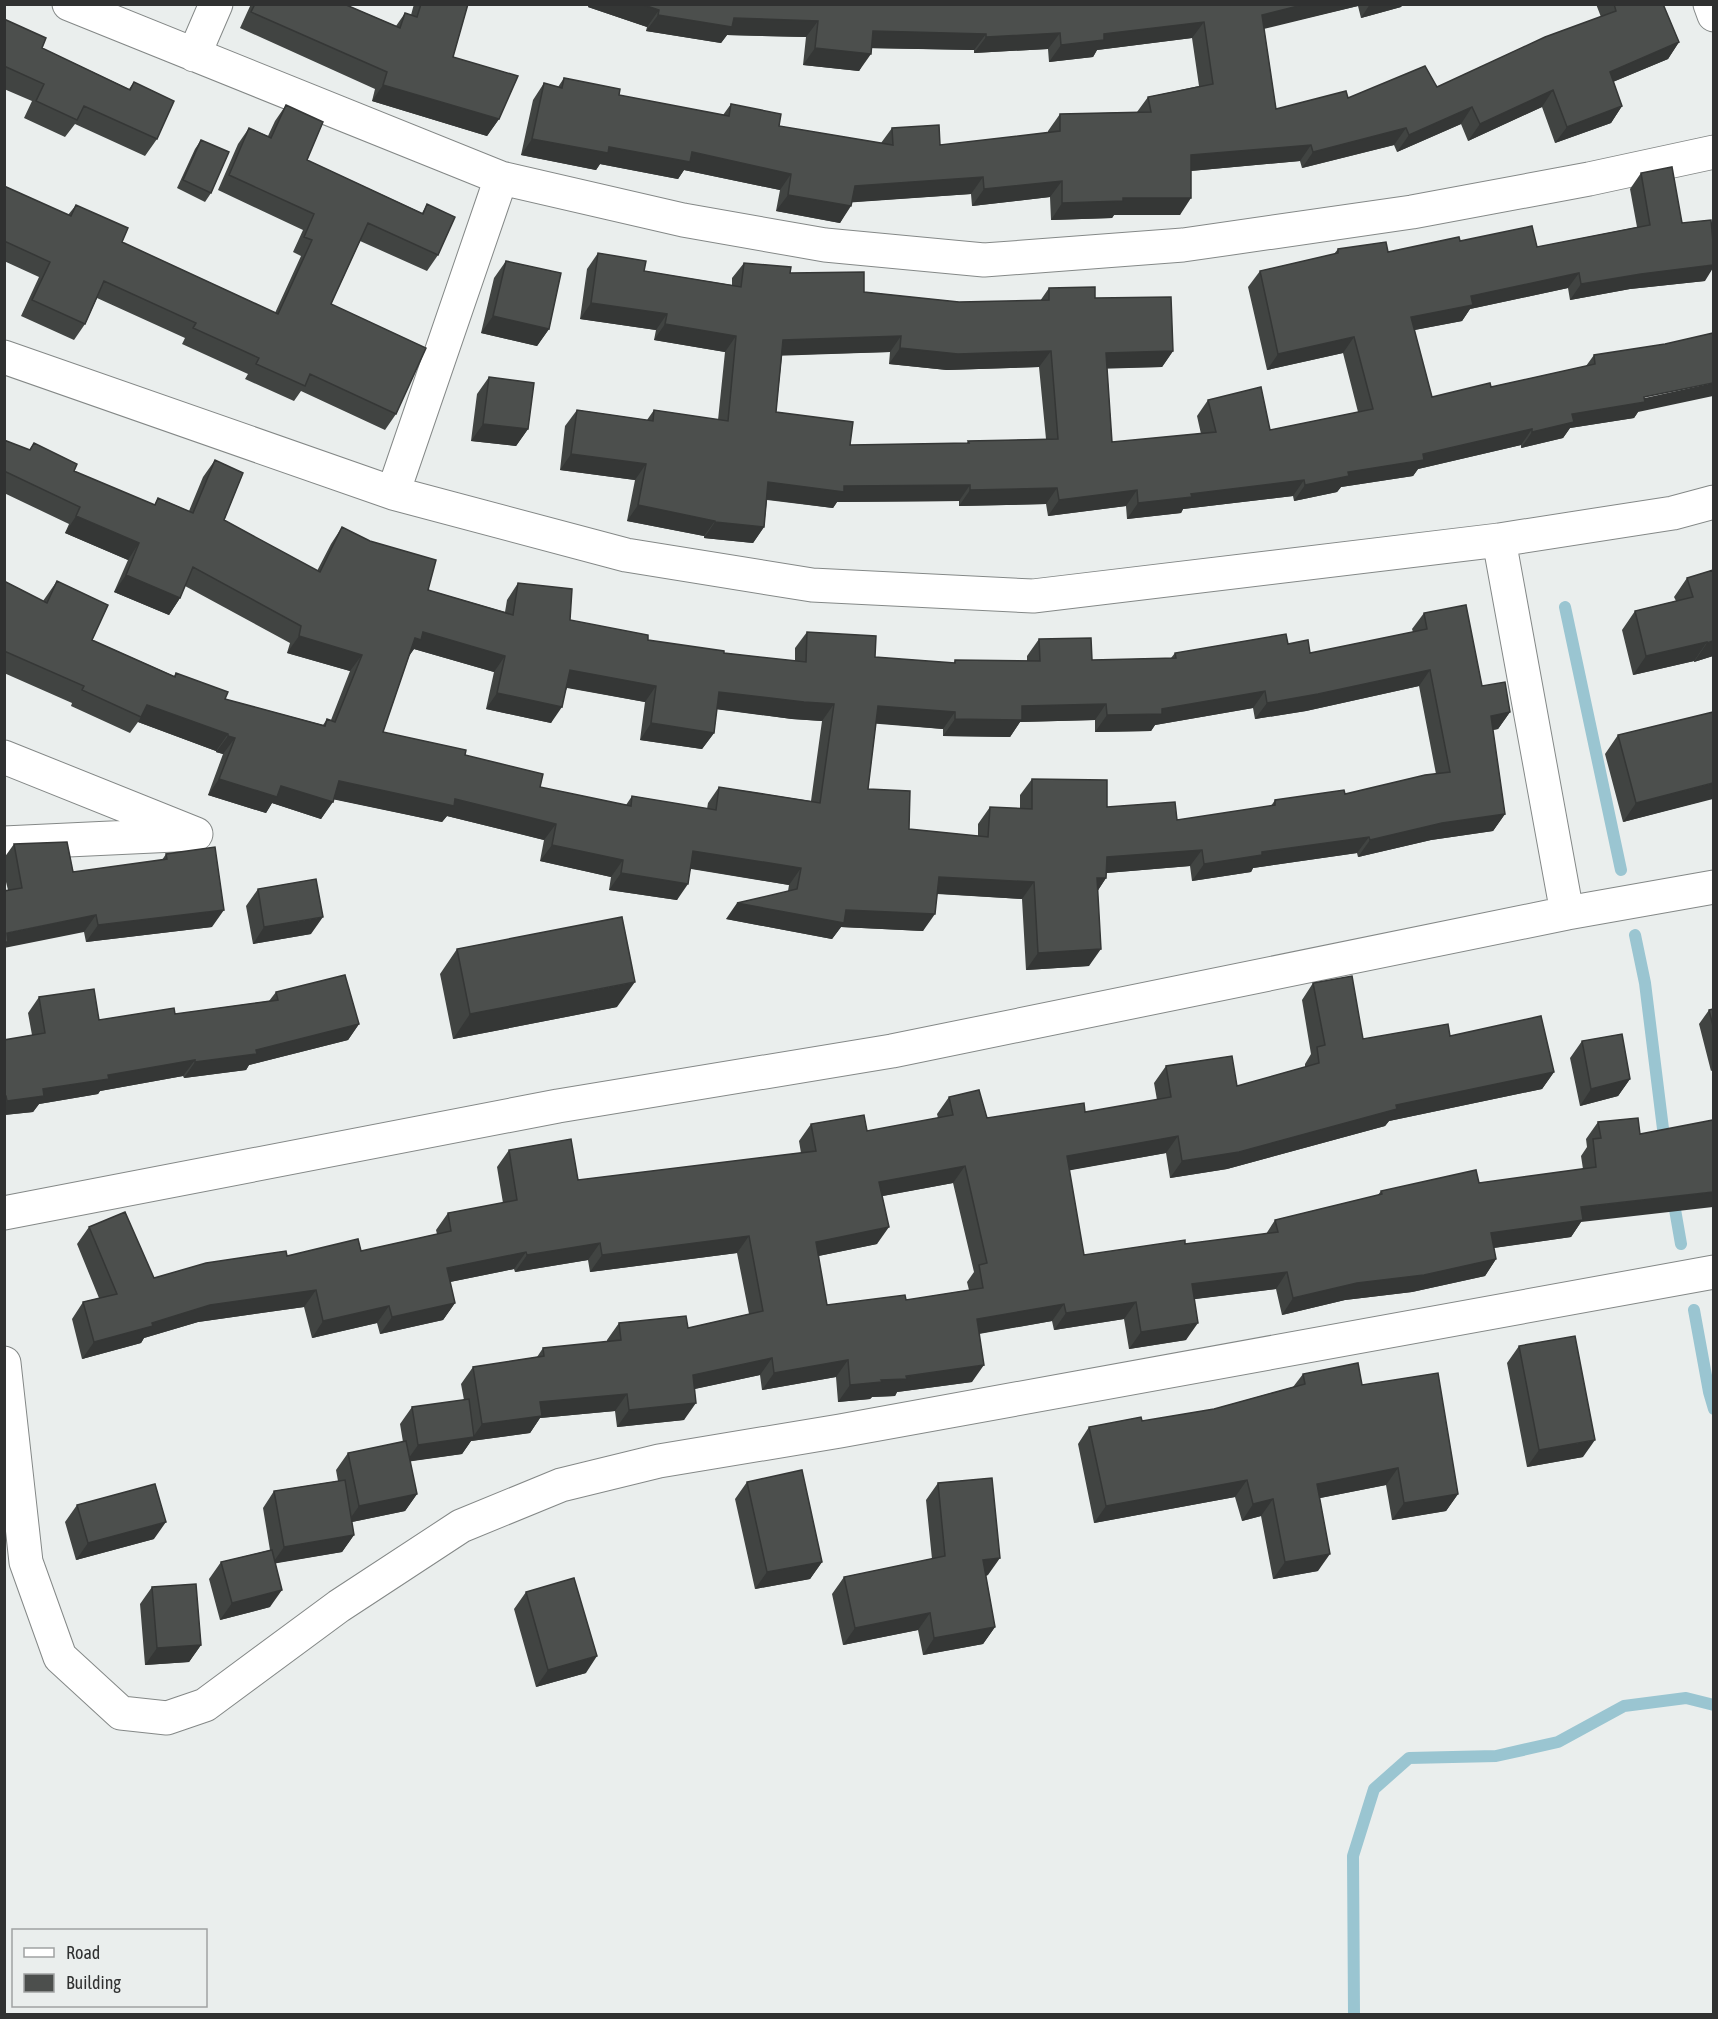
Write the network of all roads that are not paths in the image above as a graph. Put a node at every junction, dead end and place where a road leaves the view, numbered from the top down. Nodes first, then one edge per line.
1 (69, 4) edge
2 (216, 4) edge
3 (1710, 4) edge
4 (1713, 15) edge
5 (194, 55) junction
6 (1713, 152) edge
7 (501, 178) junction
8 (4, 357) edge
9 (393, 493) junction
10 (1713, 502) edge
11 (1499, 540) junction
12 (4, 757) edge
13 (4, 843) edge
14 (1713, 887) edge
15 (1567, 914) junction
16 (4, 1213) edge
17 (1713, 1272) edge
18 (4, 1363) edge
19 (15, 1564) edge

1 - 5 street
2 - 5 street
3 - 4 street
5 - 7 street
6 - 7 street
7 - 9 street
8 - 9 street
9 - 11 street
10 - 11 street
11 - 15 street
12 - 13 street
14 - 15 street
15 - 16 street
17 - 19 street
18 - 19 street

